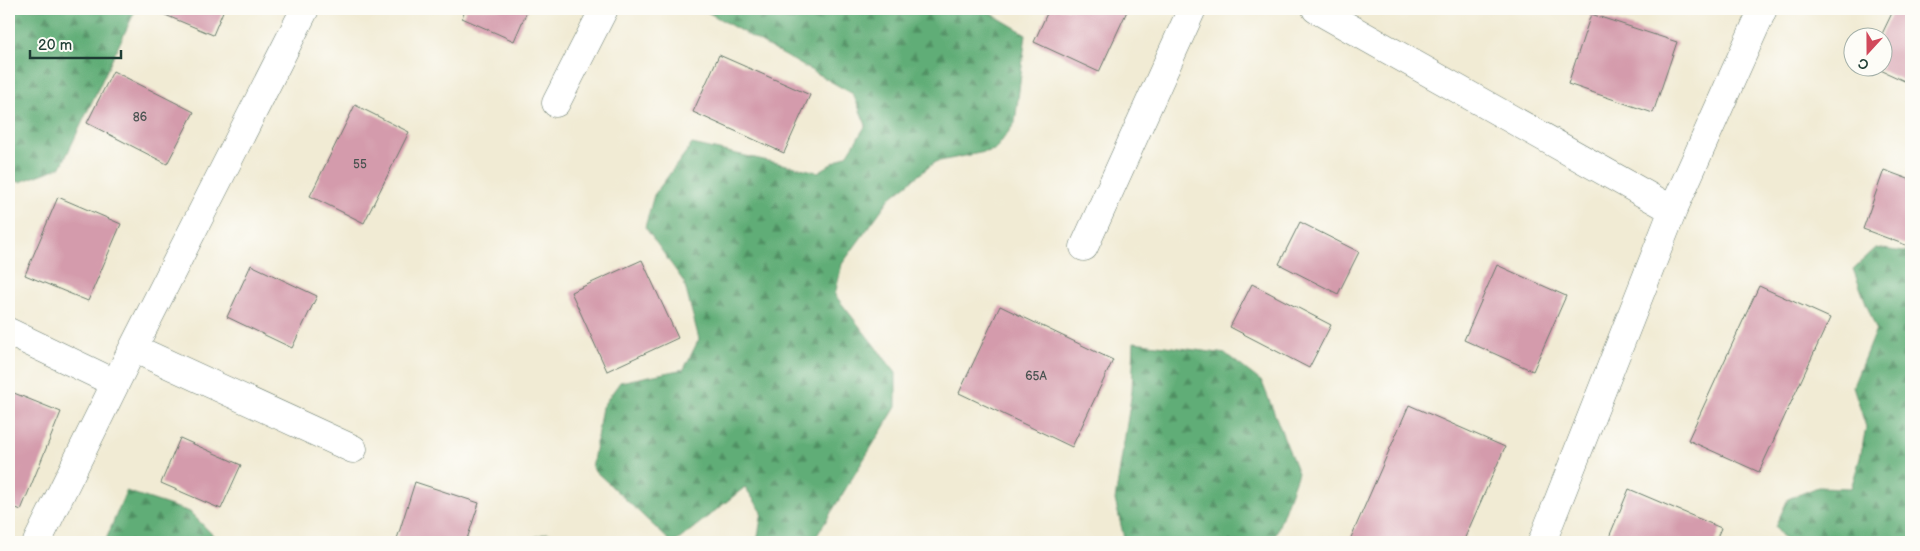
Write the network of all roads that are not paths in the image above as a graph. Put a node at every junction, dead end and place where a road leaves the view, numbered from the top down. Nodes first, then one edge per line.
1 (304, 9) edge
2 (604, 9) edge
3 (1192, 9) edge
4 (1316, 9) edge
5 (1763, 9) edge
6 (556, 104) dead end
7 (1673, 210) junction
8 (1084, 247) dead end
9 (9, 332) edge
10 (133, 348) junction
11 (115, 383) junction
12 (353, 449) dead end
13 (37, 542) edge
14 (1542, 542) edge

1 - 10 street
2 - 6 street
3 - 8 street
4 - 7 street
5 - 7 street
7 - 14 street
9 - 11 street
10 - 11 street
10 - 12 street
11 - 13 street

